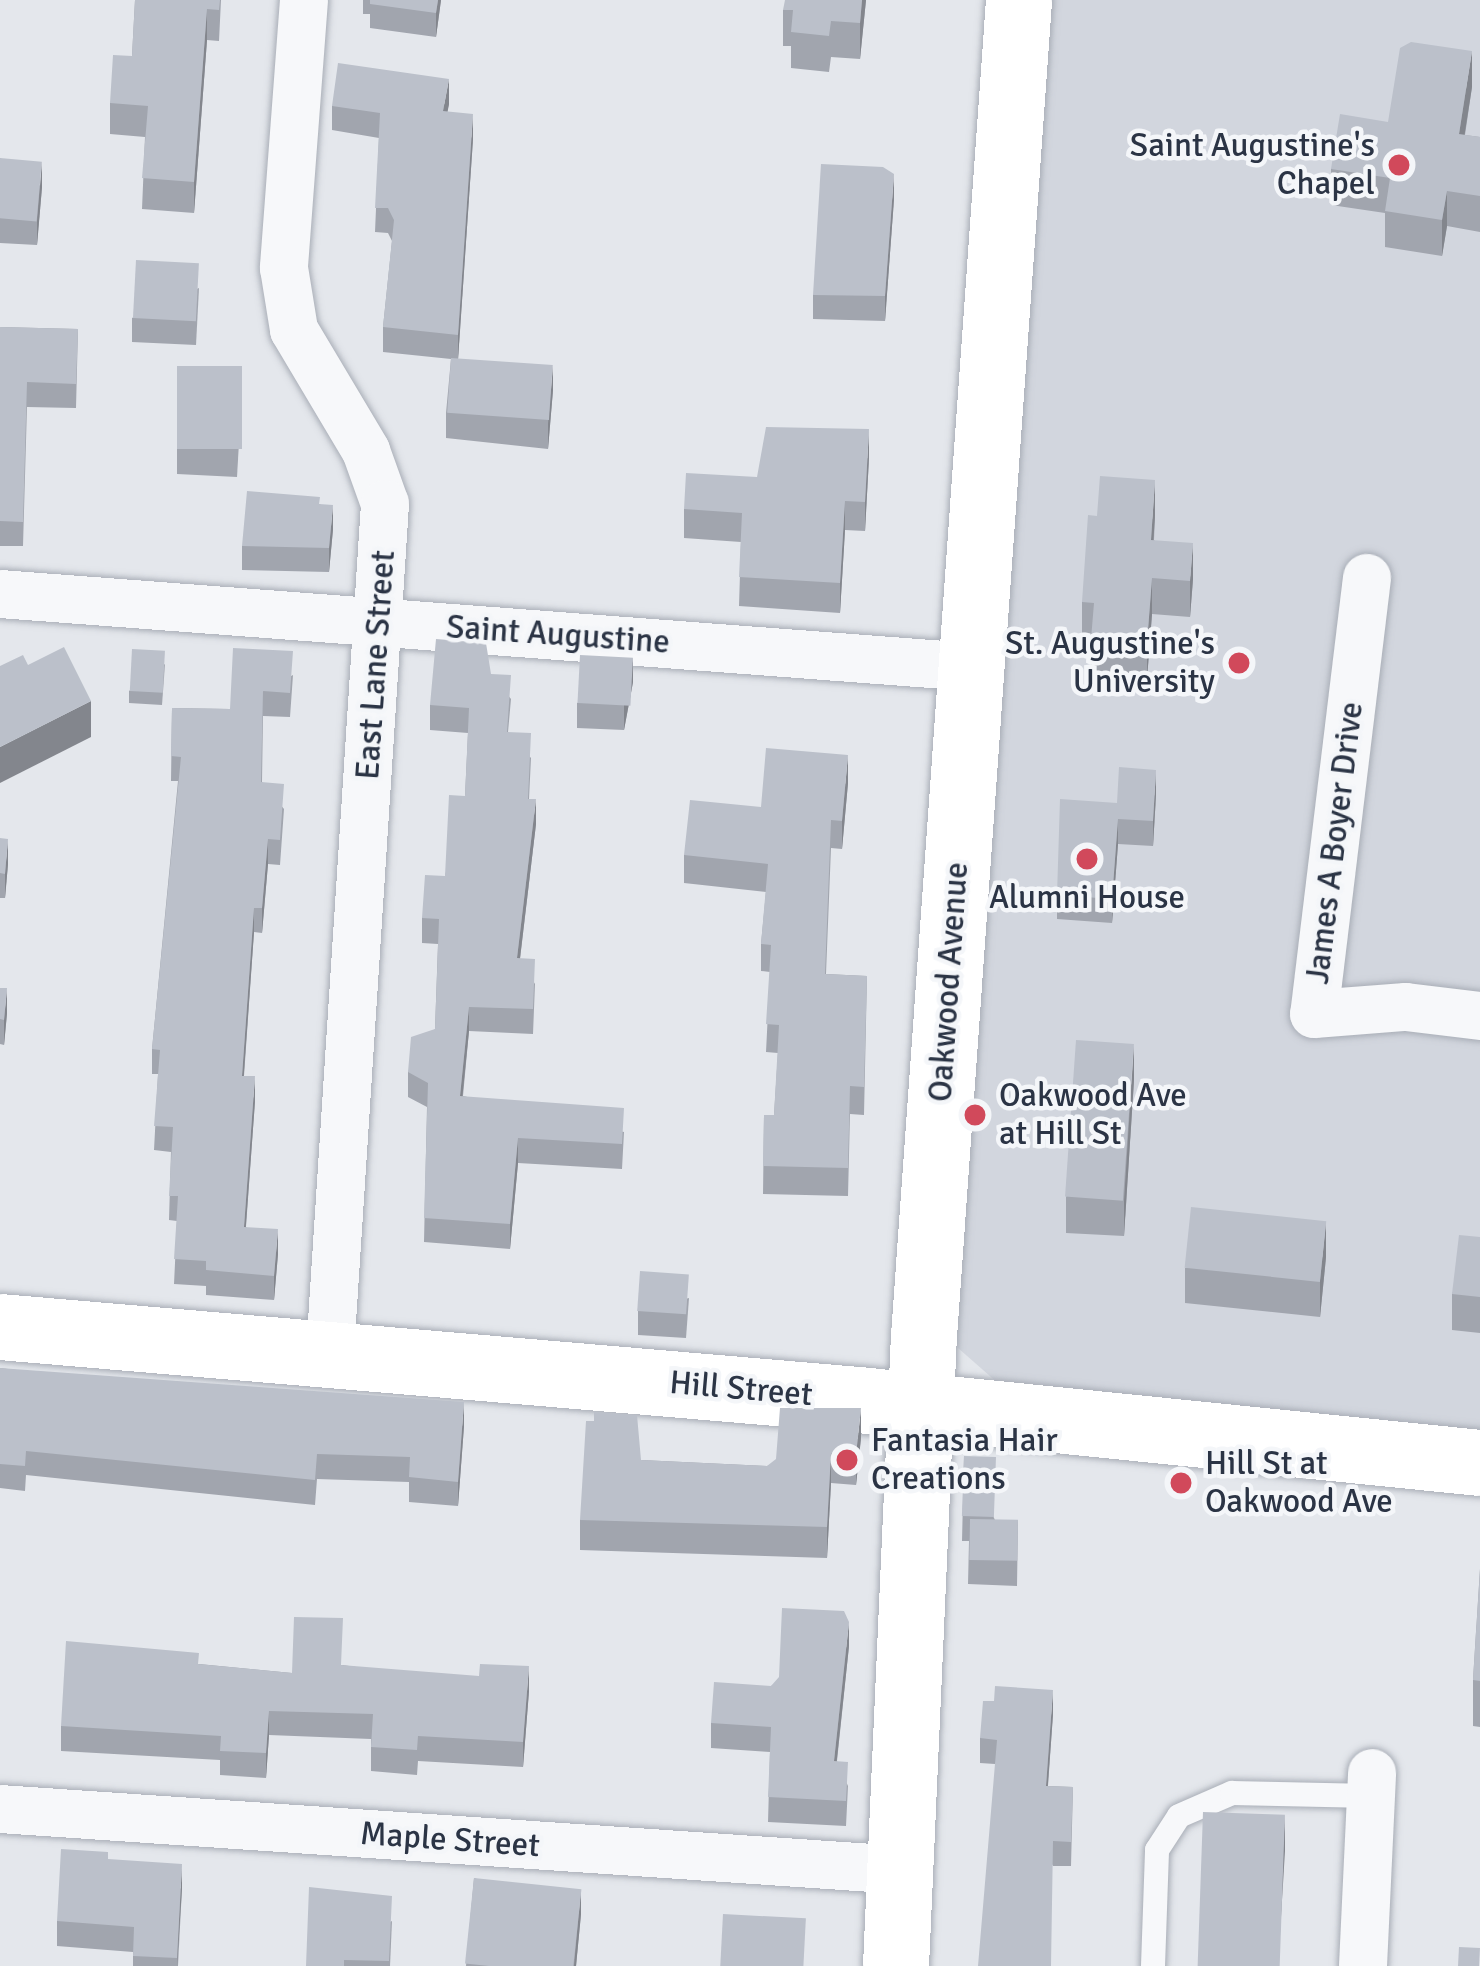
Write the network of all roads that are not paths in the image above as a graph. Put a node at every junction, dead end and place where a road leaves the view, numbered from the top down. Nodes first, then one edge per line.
1 (304, 0) edge
2 (1019, 0) edge
3 (1367, 578) dead end
4 (0, 594) edge
5 (379, 621) junction
6 (972, 667) junction
7 (1480, 1016) edge
8 (0, 1328) edge
9 (330, 1353) junction
10 (920, 1406) junction
11 (1480, 1463) edge
12 (1372, 1785) joint
13 (0, 1809) edge
14 (901, 1870) junction
15 (896, 1966) edge
16 (1153, 1966) edge
17 (1363, 1966) edge

1 - 5 street, East Lane Street
2 - 6 street, Oakwood Avenue
3 - 7 street, James A Boyer Drive
4 - 5 street, Saint Augustine
5 - 6 street, Saint Augustine
5 - 9 street, East Lane Street
6 - 10 street, Oakwood Avenue
8 - 9 street, Hill Street
9 - 10 street, Hill Street
10 - 11 street, Hill Street
10 - 14 street, Oakwood Avenue
12 - 16 lane
12 - 17 street
13 - 14 street, Maple Street
14 - 15 street, Oakwood Avenue

